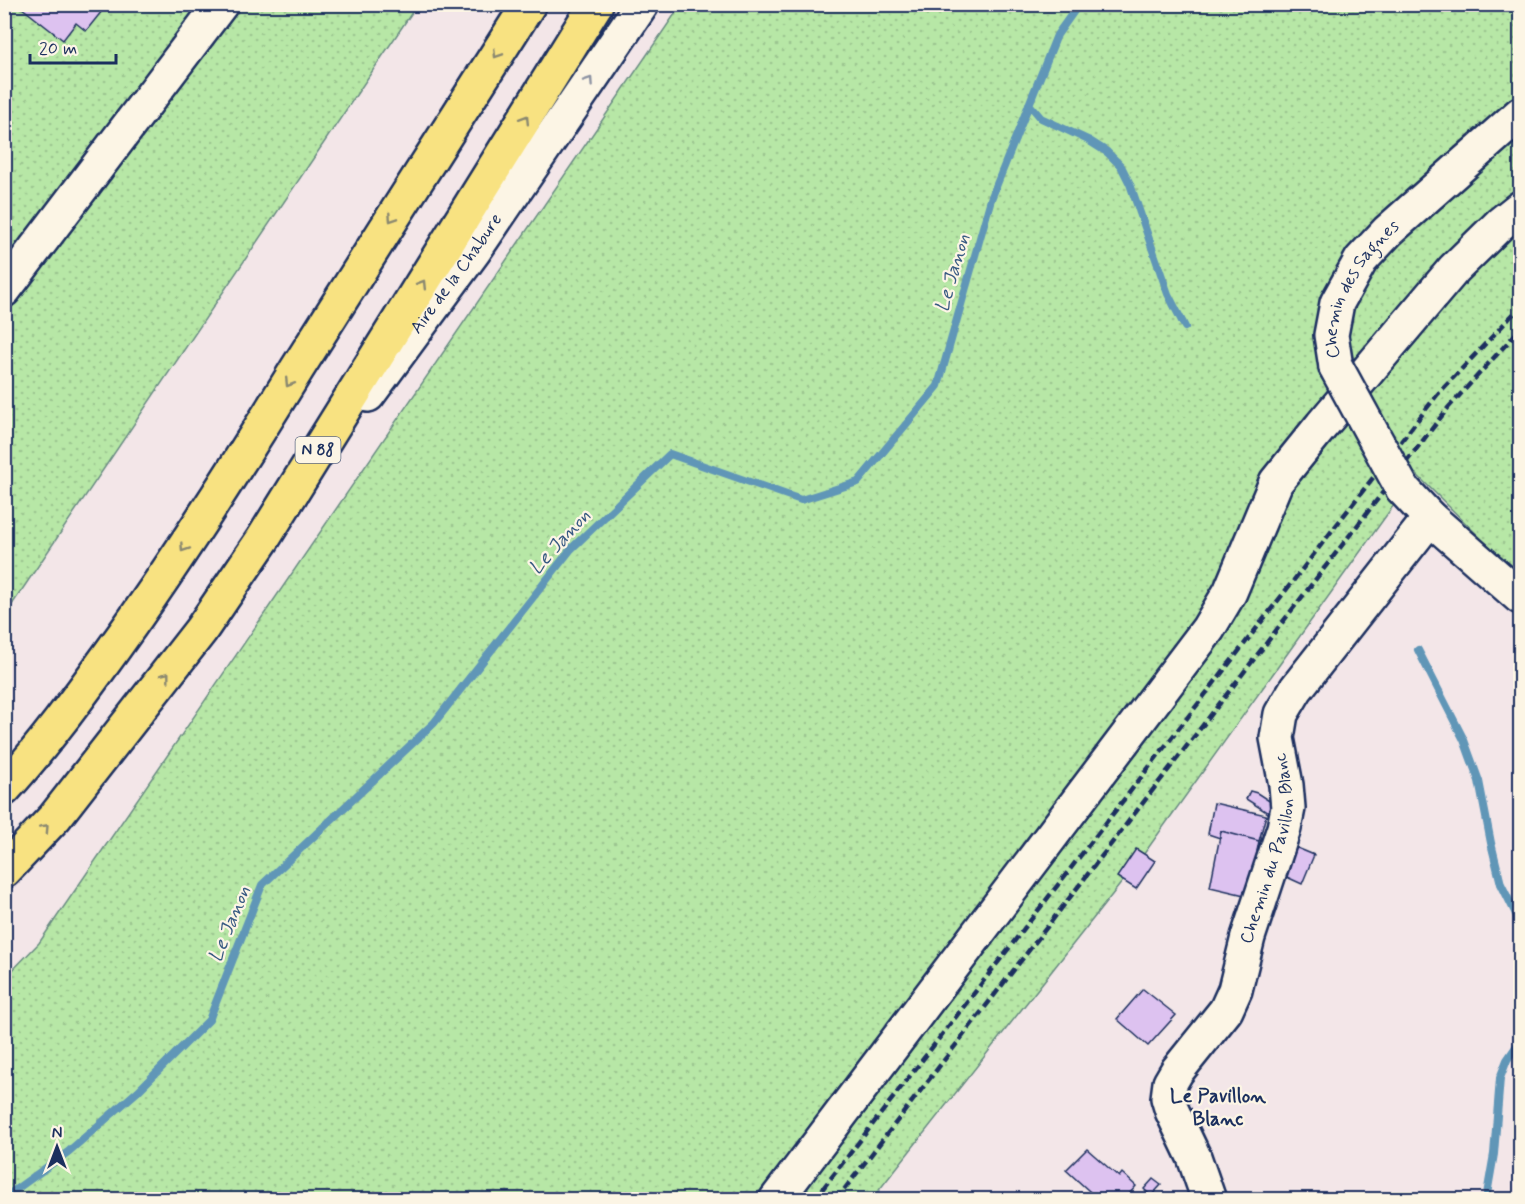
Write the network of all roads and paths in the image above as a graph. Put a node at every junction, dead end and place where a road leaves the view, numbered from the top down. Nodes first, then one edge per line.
1 (221, 4) edge
2 (529, 4) edge
3 (596, 4) edge
4 (642, 4) edge
5 (1521, 114) edge
6 (1521, 208) edge
7 (4, 290) edge
8 (1430, 518) junction
9 (263, 539) junction
10 (1521, 597) edge
11 (4, 789) edge
12 (4, 871) edge
13 (776, 1200) edge
14 (1209, 1200) edge

1 - 7 street
2 -> 11 highway
9 -> 3 highway, N 88
9 -> 4 street, Aire de la Chabure
5 - 8 street, Chemin des Sagnes, bridge
6 - 13 street
8 - 10 street, Chemin des Sagnes
8 - 14 street, Chemin du Pavillon Blanc
12 -> 9 highway, N 88

